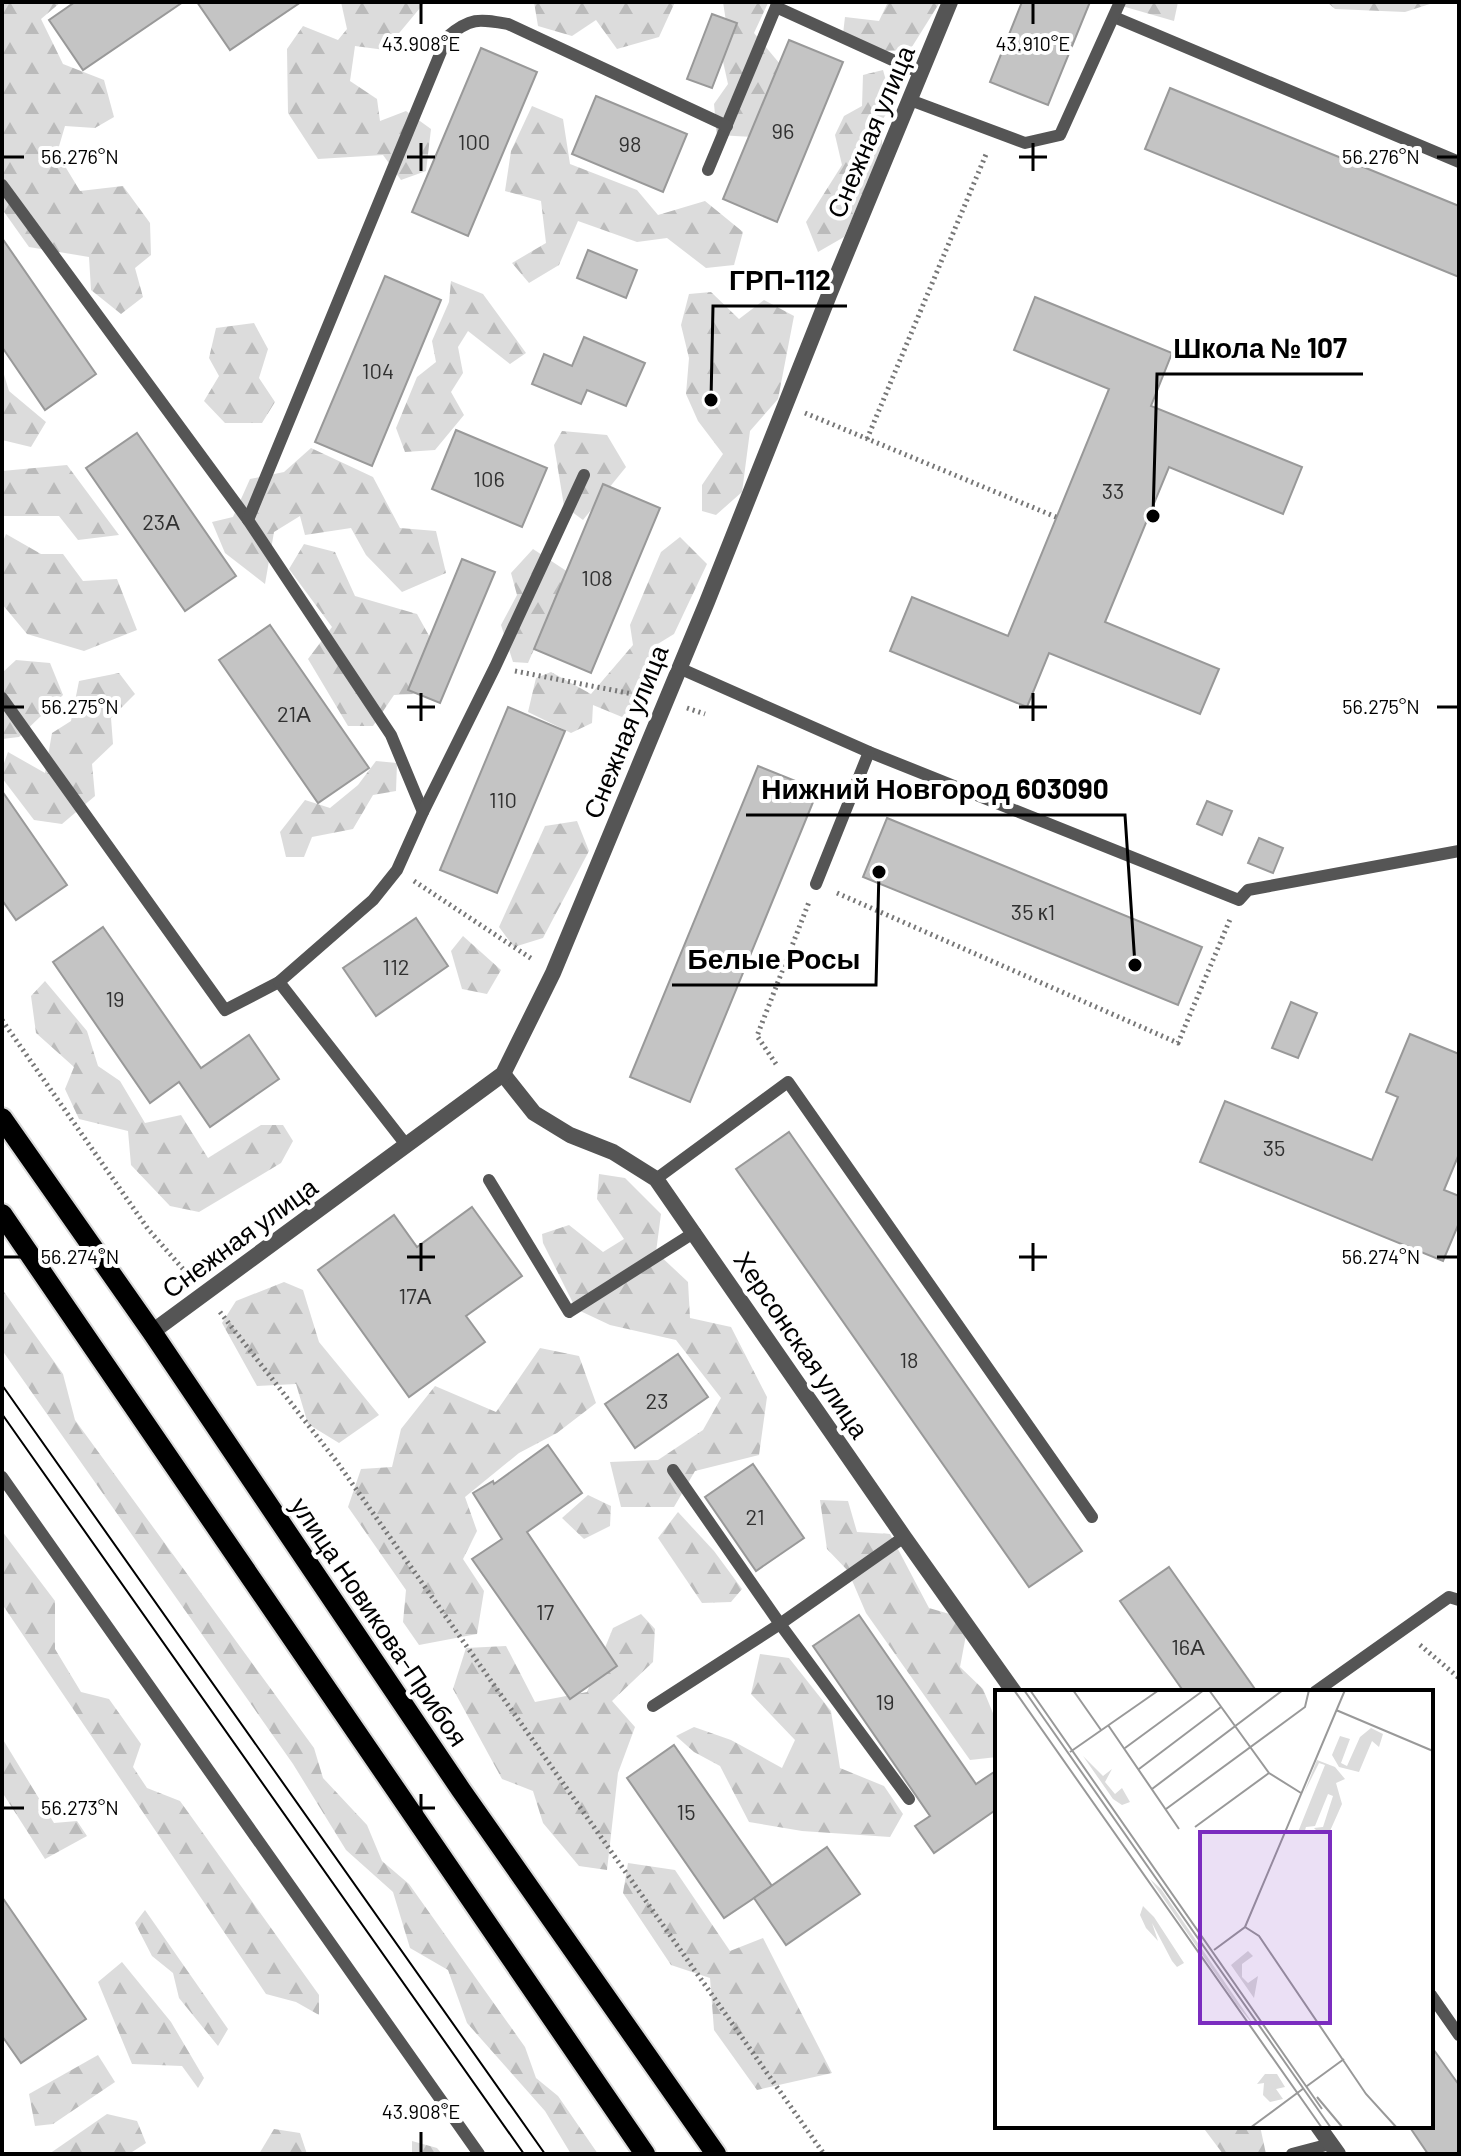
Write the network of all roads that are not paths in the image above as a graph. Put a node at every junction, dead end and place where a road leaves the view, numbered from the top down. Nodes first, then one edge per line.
1 (950, 2) edge
2 (1120, 2) edge
3 (777, 5) edge
4 (1114, 17) junction
5 (921, 73) junction
6 (910, 100) junction
7 (727, 126) junction
8 (1459, 162) edge
9 (708, 170) dead end
10 (2, 185) edge
11 (584, 475) dead end
12 (248, 520) junction
13 (679, 668) junction
14 (2, 698) edge
15 (869, 752) junction
16 (423, 812) junction
17 (1459, 851) edge
18 (816, 884) road end
19 (279, 982) junction
20 (503, 1074) junction
21 (2, 1118) edge
22 (407, 1146) junction
23 (656, 1179) junction
24 (489, 1180) dead end
25 (2, 1214) edge
26 (695, 1232) junction
27 (152, 1332) junction
28 (673, 1470) dead end
29 (2, 1477) edge
30 (1092, 1517) dead end
31 (904, 1537) junction
32 (1459, 1600) edge
33 (780, 1624) junction
34 (1013, 1690) edge
35 (1318, 1690) edge
36 (653, 1706) dead end
37 (909, 1799) dead end
38 (1433, 1998) edge
39 (1459, 2035) edge
40 (1319, 2128) edge
41 (1334, 2149) edge
42 (479, 2154) edge
43 (645, 2154) edge
44 (716, 2154) edge
45 (1292, 2154) edge

1 - 5 street, Снежная улица
2 - 4 lane
3 - 5 lane
3 - 7 lane
4 - 6 lane
4 - 8 lane
5 - 6 street, Снежная улица
6 - 13 street, Снежная улица
7 - 9 lane
7 - 12 lane
10 - 12 lane
11 - 16 lane
12 - 16 lane
13 - 15 lane
13 - 20 street, Снежная улица
14 - 19 lane
15 - 17 lane
15 - 18 lane
16 - 19 lane
19 - 22 lane
20 - 22 street, Снежная улица
20 - 23 street, Херсонская улица
21 - 27 main road, улица Новикова-Прибоя
22 - 27 street, Снежная улица
23 - 26 street, Херсонская улица
23 - 30 lane
24 - 26 lane
25 - 43 main road
26 - 31 street, Херсонская улица
27 - 44 main road, улица Новикова-Прибоя
28 - 33 lane
29 - 42 lane
31 - 33 lane
31 - 34 street, Херсонская улица
32 - 35 lane
33 - 36 lane
33 - 37 lane
38 - 39 lane
40 - 41 street
41 - 45 lane

